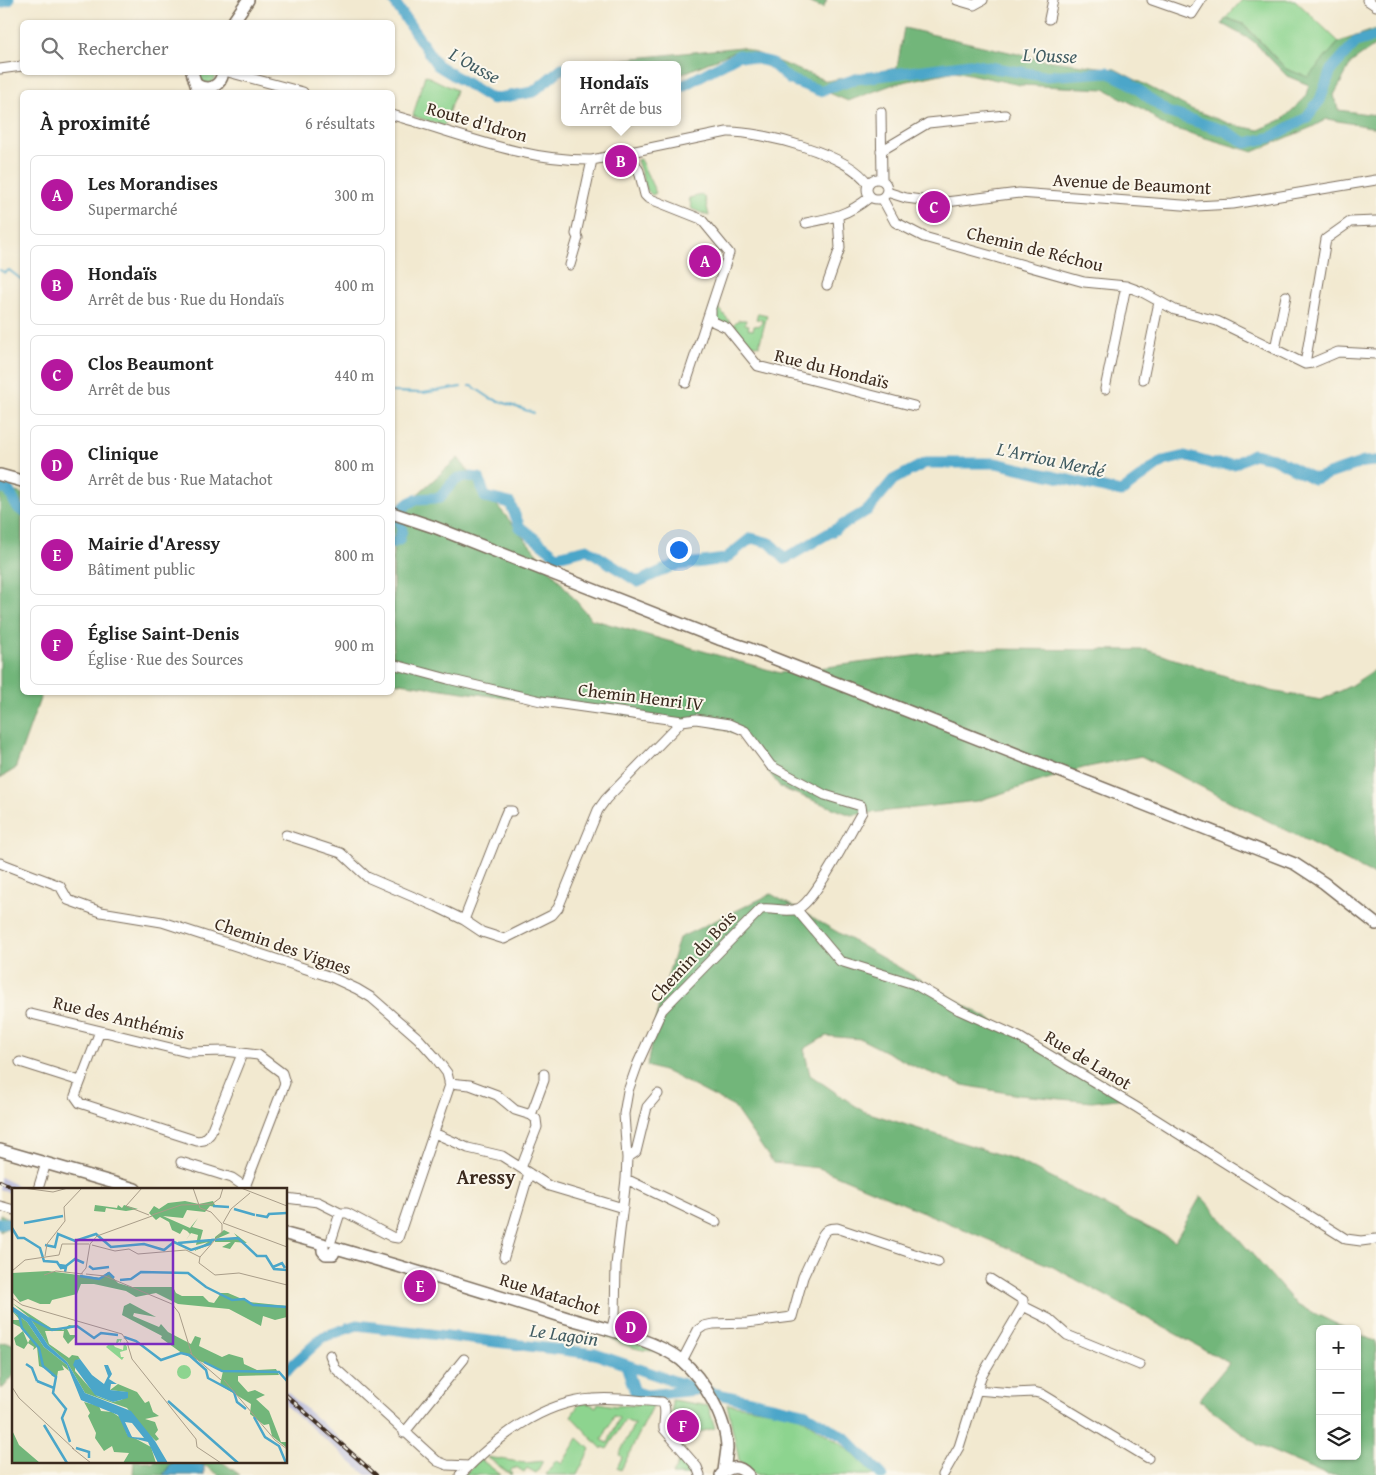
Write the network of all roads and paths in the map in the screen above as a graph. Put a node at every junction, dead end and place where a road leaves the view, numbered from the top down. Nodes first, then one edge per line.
1 (248, 0) edge
2 (957, 0) edge
3 (984, 0) edge
4 (1053, 0) edge
5 (1152, 0) edge
6 (1201, 0) edge
7 (1367, 0) edge
8 (1376, 6) edge
9 (1049, 19) dead end
10 (234, 20) edge
11 (20, 66) edge
12 (0, 70) edge
13 (235, 75) edge
14 (221, 77) edge
15 (240, 77) junction
16 (197, 83) edge
17 (295, 90) edge
18 (880, 112) dead end
19 (1006, 115) dead end
20 (395, 116) edge
21 (881, 151) junction
22 (630, 153) junction
23 (592, 160) junction
24 (882, 180) junction
25 (1376, 180) edge
26 (868, 184) junction
27 (884, 195) junction
28 (870, 197) junction
29 (838, 217) junction
30 (1376, 221) edge
31 (806, 223) dead end
32 (570, 265) dead end
33 (827, 285) dead end
34 (1126, 286) junction
35 (1286, 296) dead end
36 (1159, 302) junction
37 (711, 310) junction
38 (1275, 349) junction
39 (1376, 354) edge
40 (1308, 364) junction
41 (1143, 379) dead end
42 (686, 383) dead end
43 (1105, 389) dead end
44 (914, 406) dead end
45 (0, 475) edge
46 (20, 480) edge
47 (395, 514) edge
48 (395, 665) edge
49 (682, 721) junction
50 (512, 812) dead end
51 (286, 836) dead end
52 (0, 863) edge
53 (796, 910) junction
54 (464, 920) junction
55 (1376, 924) edge
56 (31, 1014) dead end
57 (100, 1031) junction
58 (242, 1054) junction
59 (20, 1062) dead end
60 (544, 1074) dead end
61 (80, 1081) junction
62 (449, 1084) junction
63 (658, 1094) dead end
64 (531, 1115) junction
65 (434, 1133) junction
66 (0, 1150) edge
67 (627, 1158) junction
68 (181, 1162) dead end
69 (46, 1163) junction
70 (525, 1171) junction
71 (626, 1179) junction
72 (38, 1188) edge
73 (132, 1188) edge
74 (247, 1188) edge
75 (288, 1198) edge
76 (623, 1208) junction
77 (340, 1213) junction
78 (716, 1222) dead end
79 (288, 1235) edge
80 (1376, 1239) edge
81 (328, 1250) junction
82 (504, 1257) dead end
83 (938, 1262) dead end
84 (990, 1279) dead end
85 (1023, 1306) junction
86 (611, 1331) junction
87 (330, 1355) dead end
88 (464, 1359) dead end
89 (682, 1361) junction
90 (1140, 1365) dead end
91 (976, 1390) junction
92 (404, 1432) junction
93 (727, 1448) junction
94 (1148, 1458) dead end
95 (469, 1466) junction
96 (744, 1472) edge
97 (722, 1473) edge
98 (460, 1475) edge
99 (700, 1475) edge
100 (943, 1475) edge

1 - 10 main road
2 - 3 street
4 - 9 street
5 - 6 street
7 - 8 street
11 - 12 street
13 - 15 street
14 - 15 street
14 - 16 main road
15 - 17 street
18 - 21 street
19 - 21 street
20 - 23 street, Route d'Idron
21 - 24 street
22 - 23 street, Route d'Idron
22 - 26 street, Route d'Idron
22 - 37 street
23 - 32 street
24 - 26 street
24 - 27 street
25 - 27 street, Avenue de Beaumont
26 - 28 street
27 - 28 street
27 - 34 street, Chemin de Réchou
28 - 29 street
29 - 31 street
29 - 33 street
30 - 40 street
34 - 36 street, Chemin de Réchou
34 - 43 street
35 - 38 street
36 - 38 street, Chemin de Réchou
36 - 41 street
37 - 42 street
37 - 44 street, Rue du Hondaïs
38 - 40 street, Chemin de Réchou
39 - 40 street
45 - 46 main road
47 - 55 main road
48 - 49 street, Chemin Henri IV
49 - 53 street, Chemin Henri IV
49 - 54 street
50 - 54 street
51 - 54 street
52 - 62 street, Chemin des Vignes
53 - 67 street, Chemin du Bois
53 - 80 street, Rue de Lanot
56 - 57 street, Rue des Anthémis
57 - 58 street, Rue des Anthémis
57 - 61 street
58 - 61 street
58 - 74 street, Rue des Anthémis
59 - 61 street
60 - 64 street
62 - 64 street
62 - 65 street
63 - 67 street
64 - 70 street
65 - 70 street
65 - 77 street
66 - 69 main road
67 - 71 street, Chemin du Bois
68 - 74 street
69 - 72 street
69 - 73 main road
70 - 76 street
70 - 82 street
71 - 76 street, Chemin du Bois
71 - 78 street
75 - 77 street
76 - 86 street, Chemin du Bois
77 - 81 street
79 - 81 main road, Rue Matachot
81 - 86 main road, Rue Matachot
83 - 89 street
84 - 85 street
85 - 90 street
85 - 91 street
86 - 89 main road, Rue Matachot
87 - 92 street
88 - 92 street
89 - 93 main road, Rue Matachot
91 - 94 street
91 - 100 street
92 - 95 street
93 - 96 main road, Rue Matachot
93 - 97 main road, Rue Matachot
95 - 98 street
95 - 99 street
96 - 97 main road

